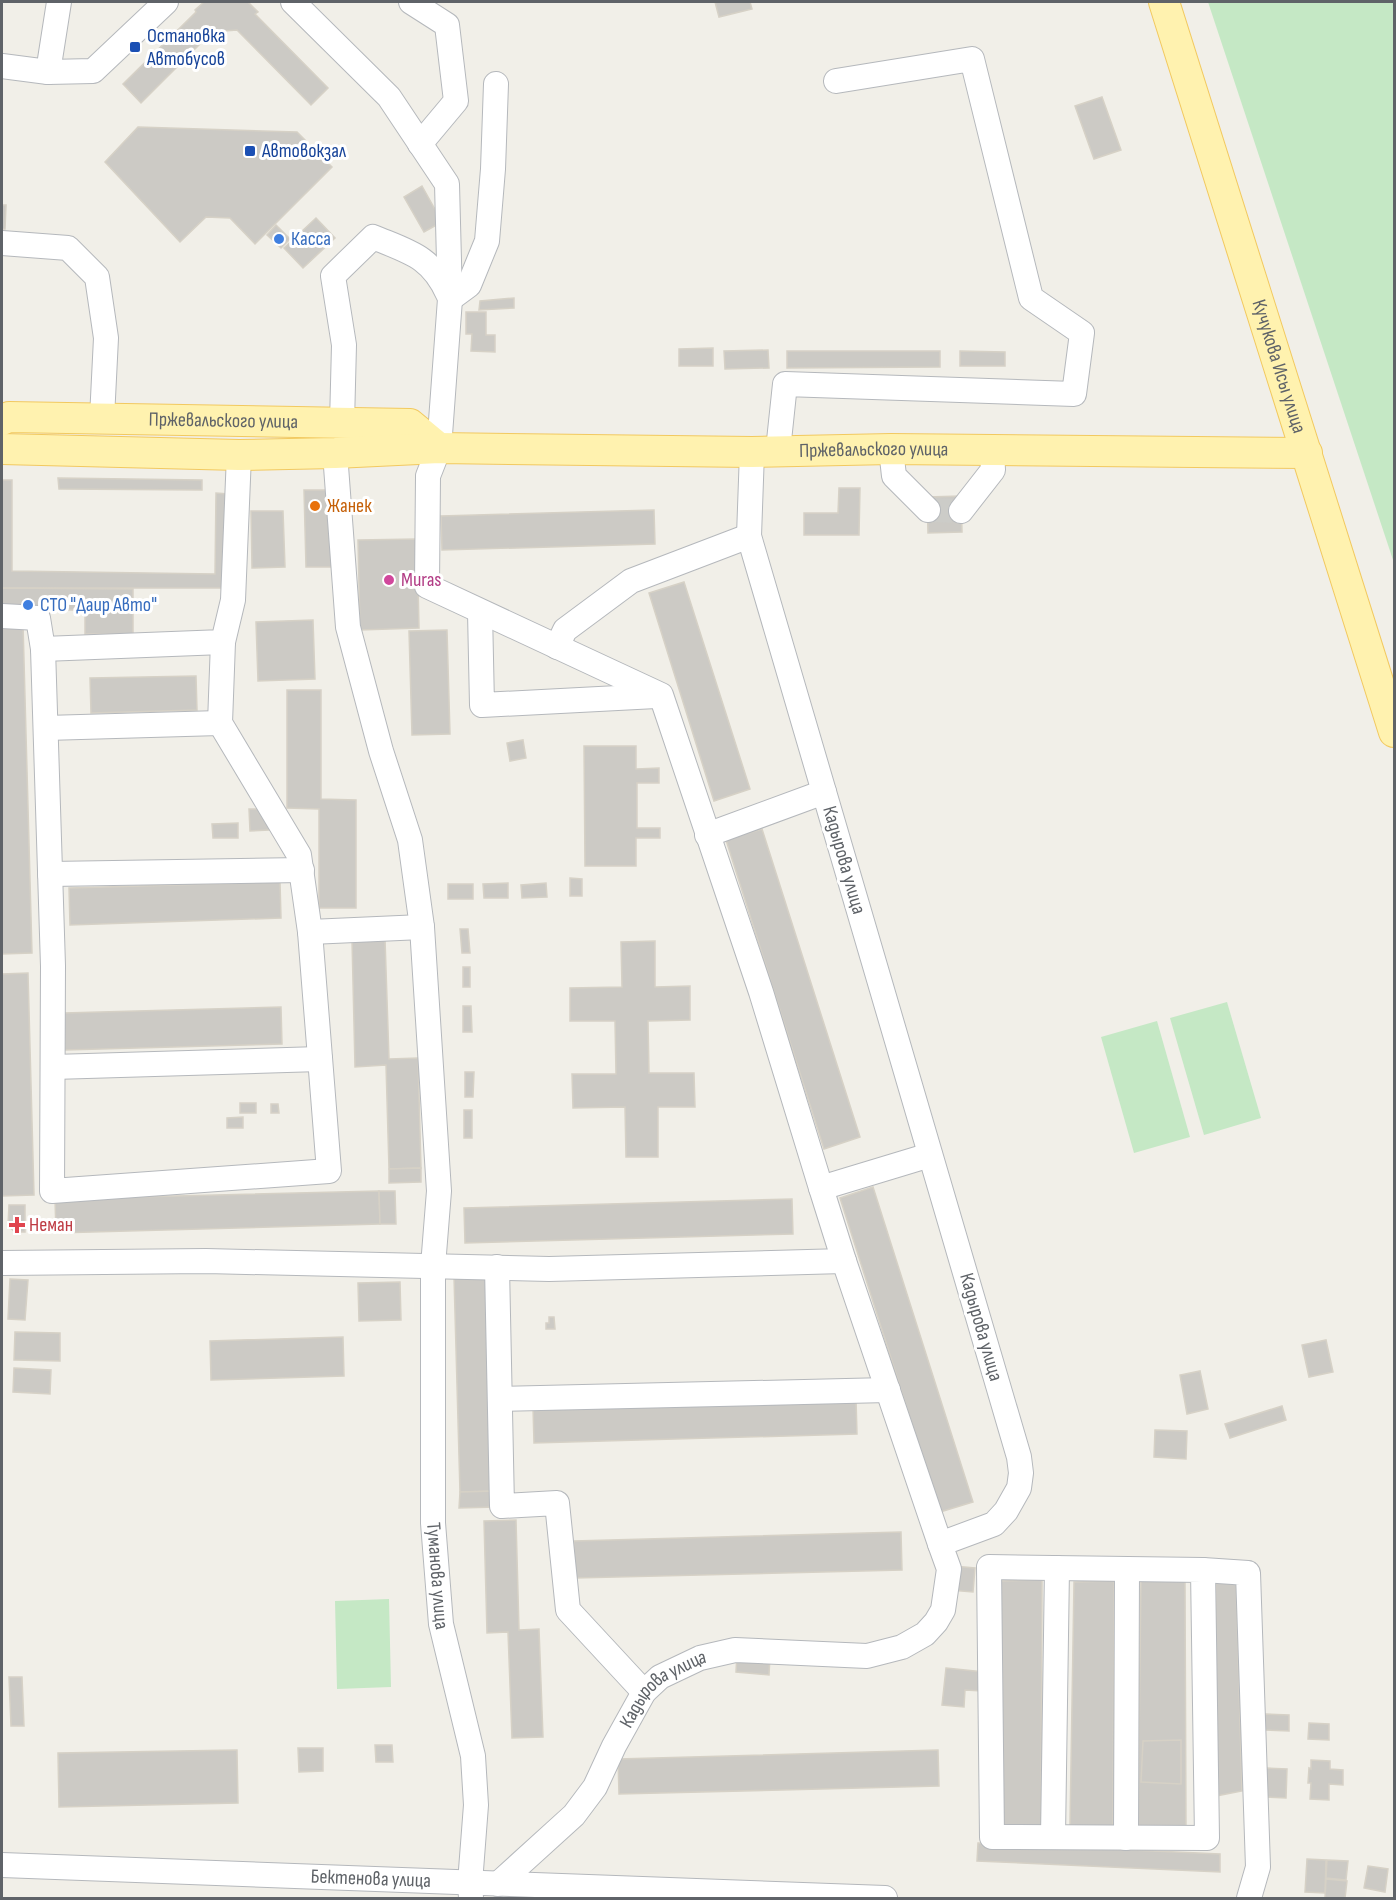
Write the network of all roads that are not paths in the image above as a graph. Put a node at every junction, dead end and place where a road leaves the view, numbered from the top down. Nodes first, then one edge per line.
1 (59, 2) edge
2 (166, 2) edge
3 (293, 2) edge
4 (411, 2) edge
5 (1164, 2) edge
6 (2, 66) edge
7 (48, 72) junction
8 (836, 81) dead end
9 (496, 84) dead end
10 (420, 144) junction
11 (2, 243) edge
12 (450, 299) junction
13 (102, 418) junction
14 (2, 420) edge
15 (342, 423) junction
16 (2, 448) edge
17 (439, 448) junction
18 (891, 449) junction
19 (992, 450) junction
20 (765, 451) junction
21 (335, 453) junction
22 (1307, 453) junction
23 (239, 454) junction
24 (928, 510) tunnel mouth
25 (962, 511) dead end
26 (749, 536) junction
27 (480, 612) junction
28 (2, 616) edge
29 (223, 642) junction
30 (557, 647) junction
31 (43, 649) junction
32 (661, 695) junction
33 (220, 723) junction
34 (46, 728) junction
35 (1395, 732) edge
36 (824, 792) junction
37 (707, 834) junction
38 (302, 870) junction
39 (50, 874) junction
40 (422, 927) junction
41 (310, 932) junction
42 (320, 1059) junction
43 (53, 1067) junction
44 (930, 1155) junction
45 (821, 1188) junction
46 (844, 1261) junction
47 (2, 1263) edge
48 (433, 1266) junction
49 (497, 1267) junction
50 (888, 1390) junction
51 (500, 1399) junction
52 (940, 1544) junction
53 (1057, 1568) junction
54 (1127, 1569) junction
55 (1203, 1570) junction
56 (644, 1692) junction
57 (1053, 1838) junction
58 (1125, 1838) junction
59 (2, 1864) edge
60 (498, 1884) junction
61 (470, 1891) edge
62 (885, 1899) edge
63 (1249, 1899) edge

1 - 7 street
2 - 7 street
3 - 10 street
4 - 10 street
5 - 22 main road, Кучукова Исы улица
6 - 7 street
8 - 20 street, Кадырова улица
9 - 12 street
10 - 12 street
11 - 13 street
12 - 15 street
12 - 17 street
13 - 14 main road, Пржевальского улица
13 - 15 main road, Пржевальского улица
15 - 17 main road, Пржевальского улица
16 - 23 main road, Пржевальского улица
17 - 20 main road, Пржевальского улица
17 - 21 main road, Пржевальского улица
17 - 27 street
18 - 19 main road, Пржевальского улица
18 - 20 main road, Пржевальского улица
18 - 24 street
19 - 22 main road, Пржевальского улица
19 - 25 street
20 - 26 street, Кадырова улица
21 - 23 main road, Пржевальского улица
21 - 40 street, Туманова улица
22 - 35 main road, Кучукова Исы улица
23 - 29 street
26 - 30 street
26 - 36 street, Кадырова улица
27 - 30 street
27 - 32 street
28 - 31 street
29 - 31 street
29 - 33 street
30 - 32 street
31 - 34 street
32 - 37 street
33 - 34 street
33 - 38 street
34 - 39 street
36 - 37 street
36 - 44 street, Кадырова улица
37 - 45 street
38 - 39 street
38 - 41 street
39 - 43 street
40 - 41 street
40 - 48 street, Туманова улица
41 - 42 street
42 - 43 street
42 - 43 street
44 - 45 street
44 - 52 street, Кадырова улица
45 - 46 street
46 - 49 street
46 - 50 street
47 - 48 street
48 - 49 street
48 - 61 street, Туманова улица
49 - 51 street
50 - 51 street
50 - 52 street
51 - 56 street
52 - 56 street, Кадырова улица
53 - 54 street
53 - 57 street
53 - 57 street
54 - 55 street
54 - 58 street
55 - 58 street
55 - 63 street
56 - 60 street, Кадырова улица
57 - 58 street
59 - 61 street, Бектенова улица
60 - 61 street, Бектенова улица
60 - 62 street, Бектенова улица

